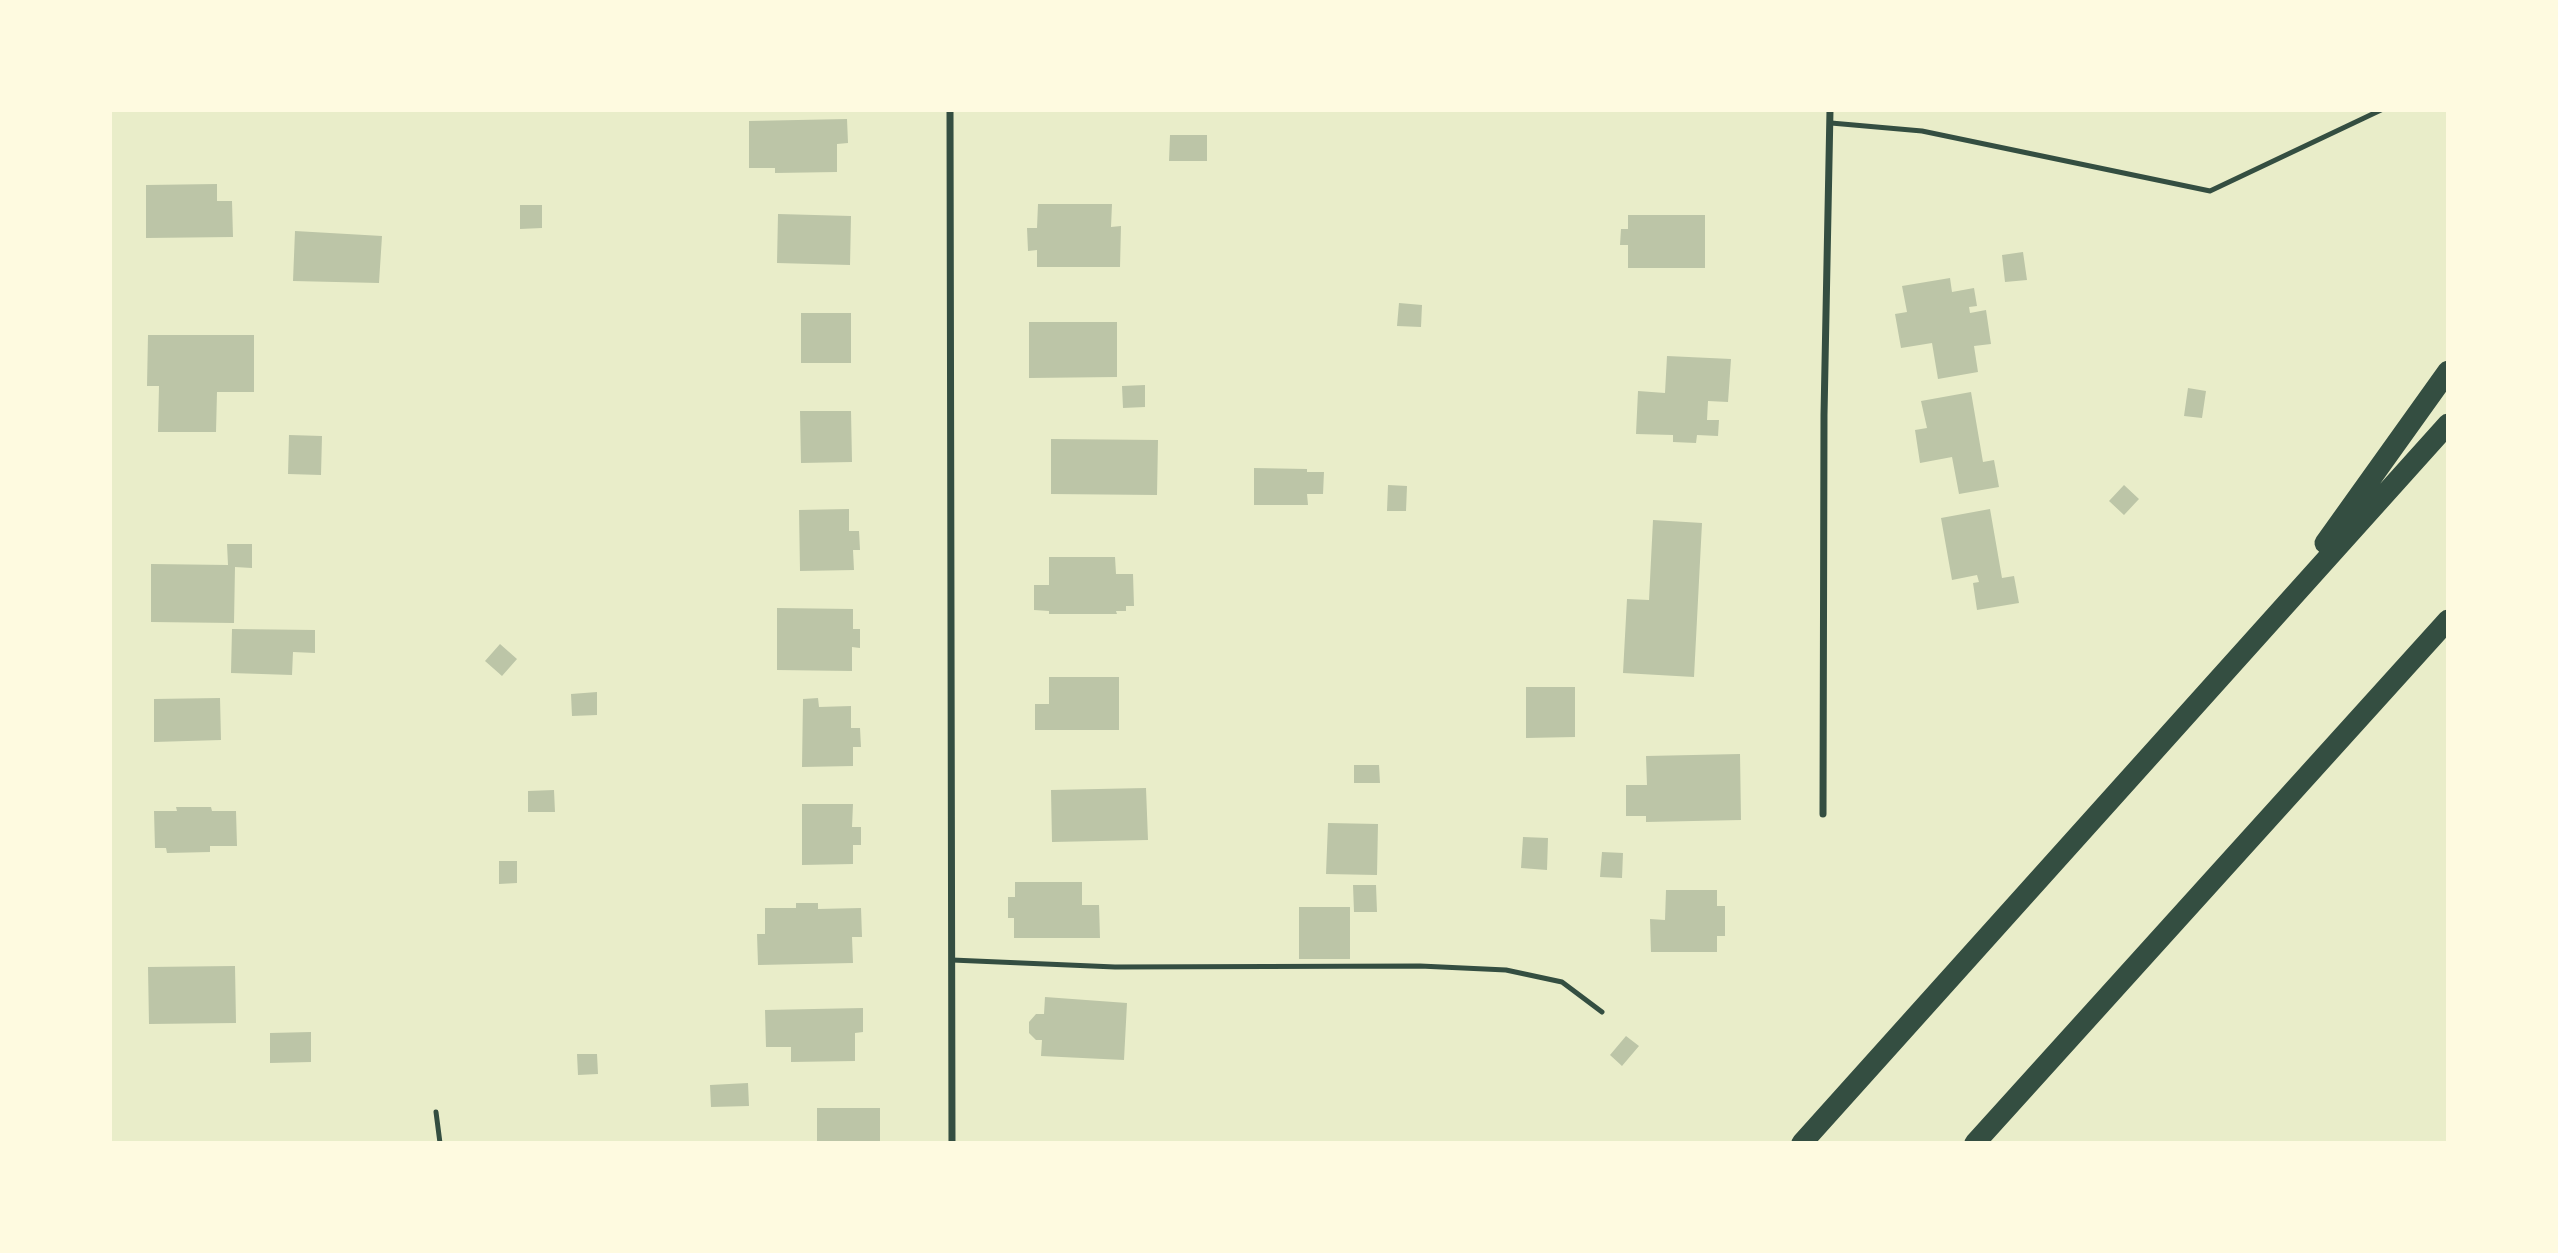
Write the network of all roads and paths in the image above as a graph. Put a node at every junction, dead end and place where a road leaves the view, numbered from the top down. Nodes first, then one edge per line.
1 (950, 110) edge
2 (1830, 110) edge
3 (2381, 110) edge
4 (1830, 123) junction
5 (2448, 371) edge
6 (2448, 424) edge
7 (2448, 620) edge
8 (2268, 625) junction
9 (2448, 631) edge
10 (2403, 669) junction
11 (1823, 814) dead end
12 (952, 960) junction
13 (1602, 1012) dead end
14 (436, 1112) dead end
15 (440, 1143) edge
16 (952, 1143) edge
17 (1802, 1143) edge
18 (1975, 1143) edge

1 - 12 street
2 - 4 street
3 - 4 lane
4 - 11 street
5 - 8 highway
6 - 8 highway
7 - 10 highway
8 - 17 highway
9 - 10 highway
10 - 18 highway
12 - 13 lane
12 - 16 street
14 - 15 lane

